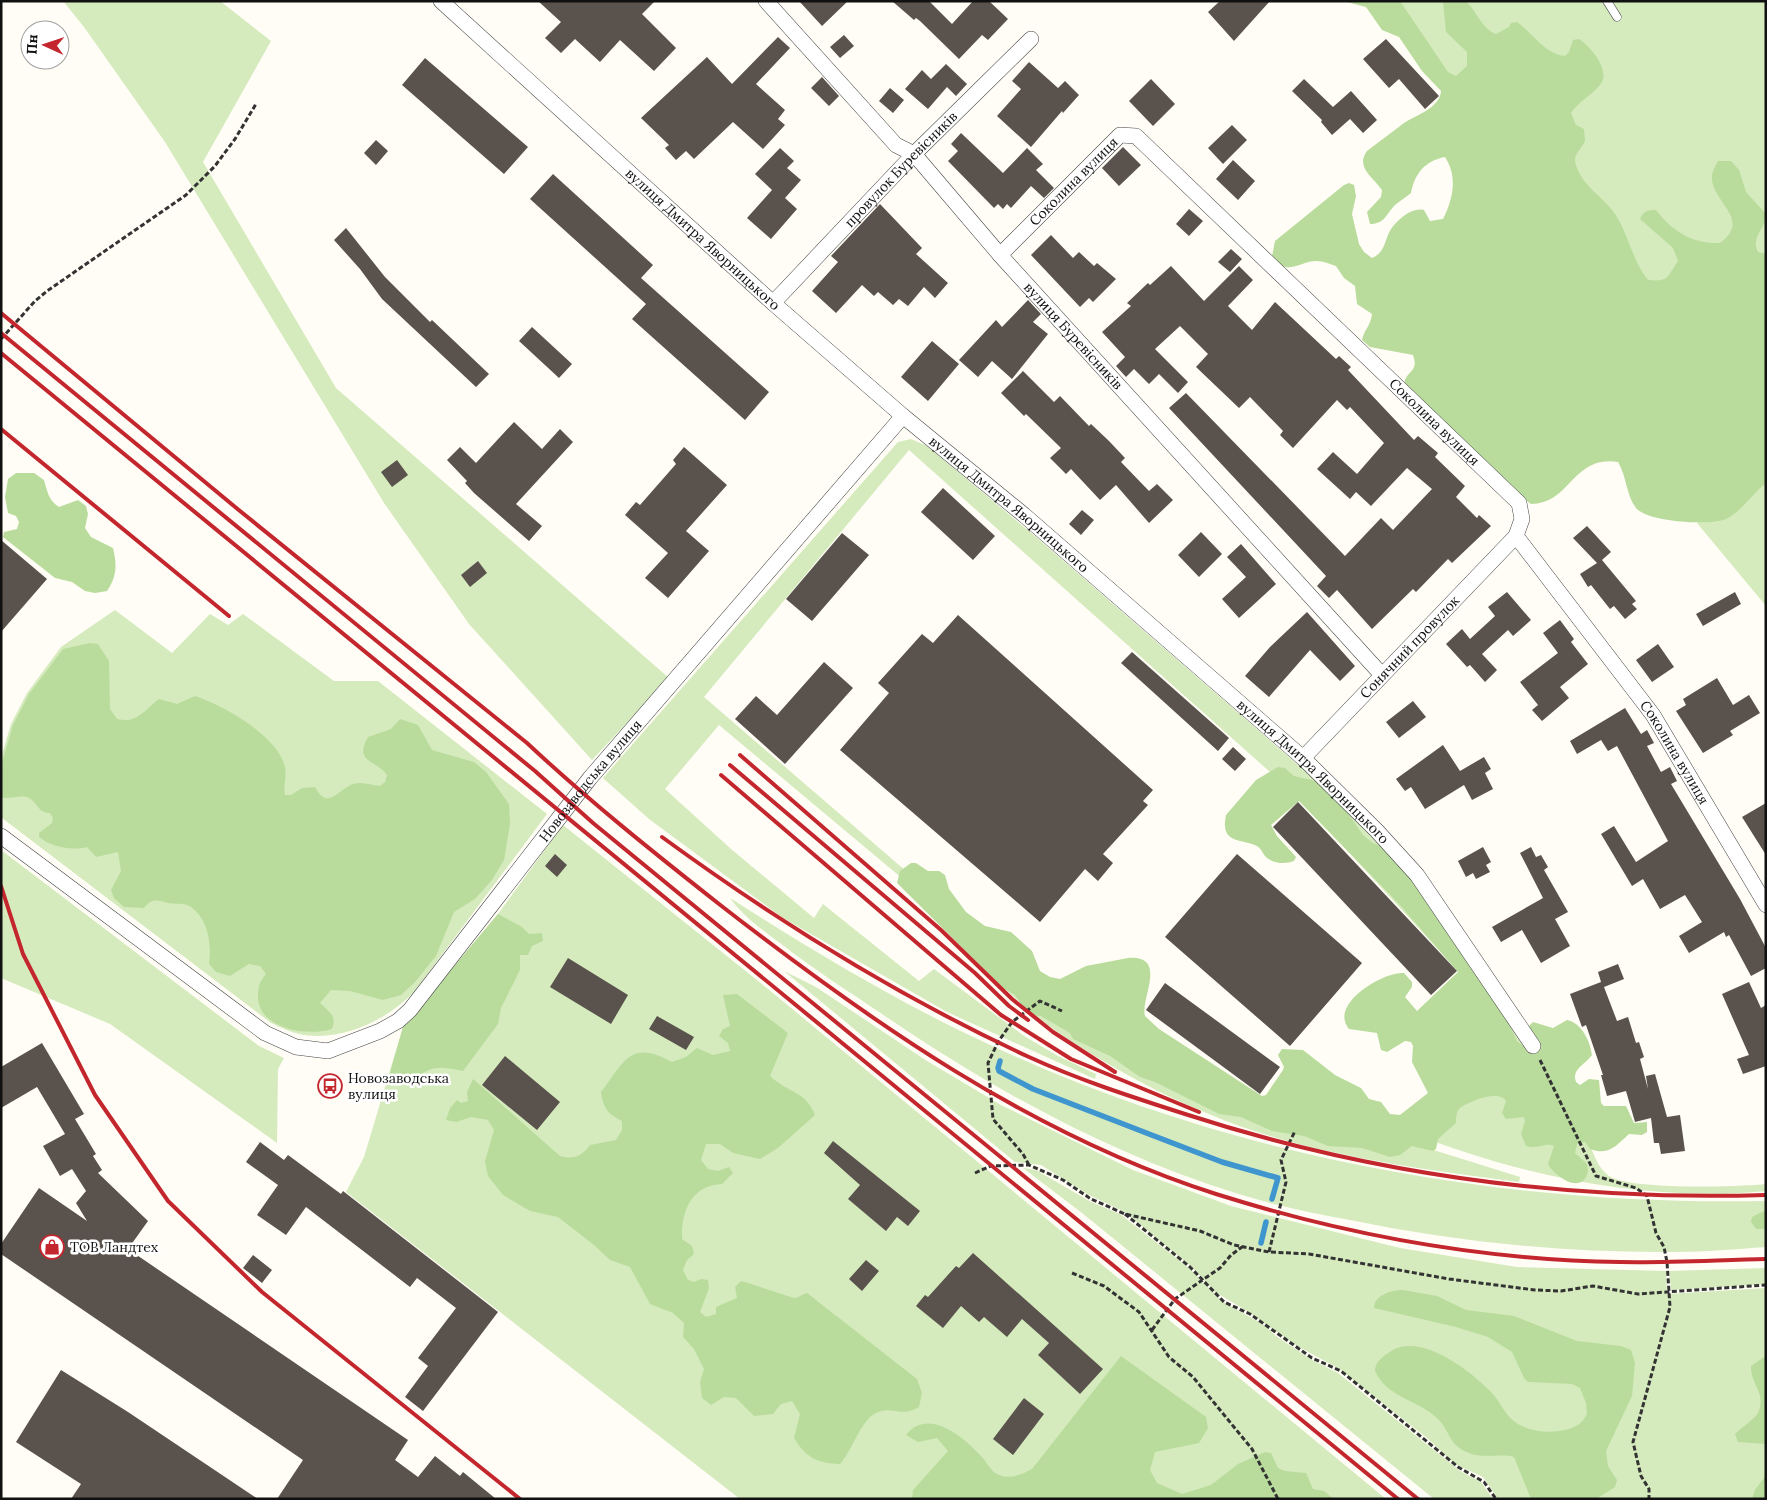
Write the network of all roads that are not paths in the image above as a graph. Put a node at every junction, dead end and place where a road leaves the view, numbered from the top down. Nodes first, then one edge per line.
1 (441, 1) edge
2 (766, 1) edge
3 (1607, 1) edge
4 (1617, 16) dead end
5 (1031, 39) dead end
6 (914, 154) junction
7 (1000, 255) junction
8 (773, 303) junction
9 (903, 416) junction
10 (1516, 536) junction
11 (1381, 674) junction
12 (1303, 758) junction
13 (1, 836) edge
14 (1766, 905) edge
15 (1533, 1046) road end

1 - 8 street, вулиця Дмитра Яворницького
2 - 6 street, вулиця Буревісників
3 - 4 lane
5 - 6 street, провулок Буревісників
6 - 7 street, вулиця Буревісників
6 - 8 street, провулок Буревісників
7 - 10 street, Соколина вулиця
7 - 11 street, вулиця Буревісників
8 - 9 street, вулиця Дмитра Яворницького
9 - 12 street, вулиця Дмитра Яворницького
9 - 13 street, Новозаводська вулиця
10 - 11 street, Сонячний провулок
10 - 14 street, Соколина вулиця
11 - 12 street, Сонячний провулок
12 - 15 street, вулиця Дмитра Яворницького

